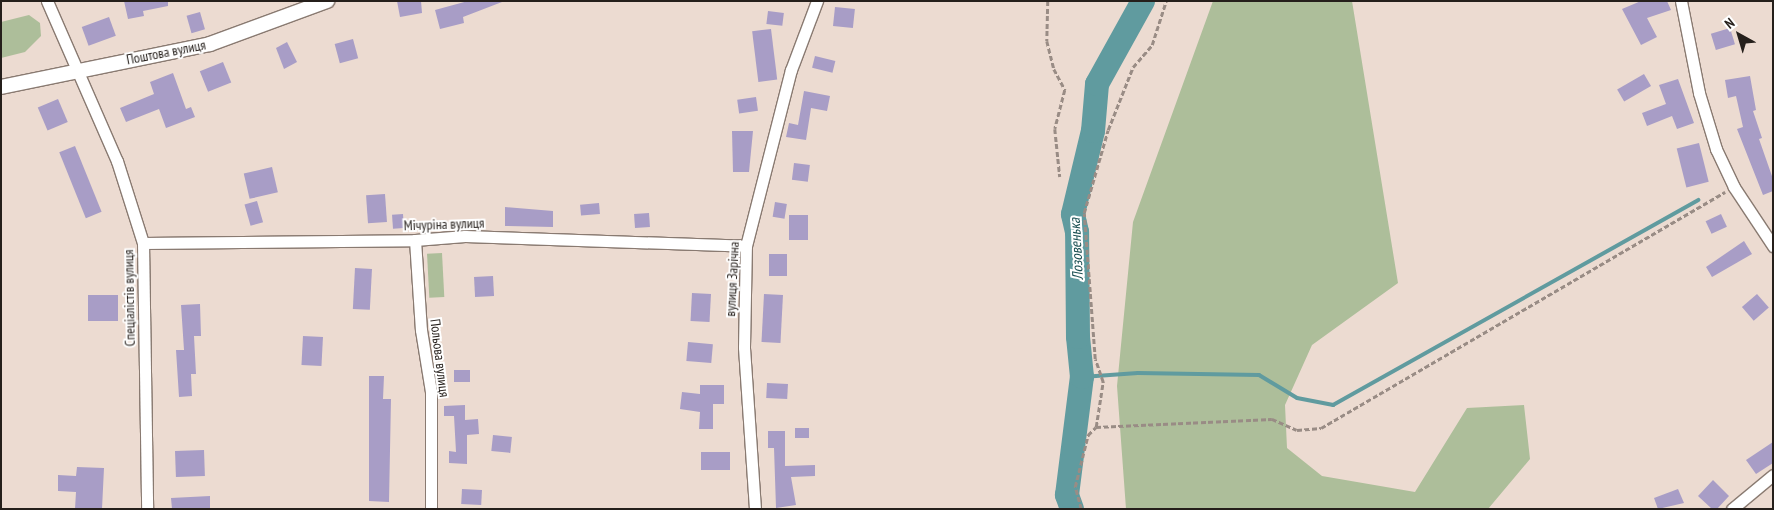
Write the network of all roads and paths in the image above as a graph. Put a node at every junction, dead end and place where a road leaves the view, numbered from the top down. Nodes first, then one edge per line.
1 (47, 1) edge
2 (327, 1) edge
3 (817, 1) edge
4 (1048, 1) edge
5 (1166, 1) edge
6 (1681, 1) edge
7 (77, 70) junction
8 (1, 87) edge
9 (1060, 177) dead end
10 (1734, 187) junction
11 (415, 240) junction
12 (143, 244) junction
13 (746, 246) junction
14 (1773, 246) edge
15 (1096, 427) junction
16 (1773, 475) edge
17 (147, 509) edge
18 (431, 509) edge
19 (755, 509) edge
20 (1081, 509) edge
21 (1732, 509) edge

1 - 7 street, Спеціалістів вулиця
2 - 7 street, Поштова вулиця
3 - 13 street, вулиця Зарічна
4 - 9 path
5 - 15 path
6 - 10 street
7 - 8 street, Поштова вулиця
7 - 12 street, Спеціалістів вулиця
10 - 14 street
10 - 15 path
11 - 12 street, Мічуріна вулиця
11 - 13 street, Мічуріна вулиця
11 - 18 street, Польова вулиця
12 - 17 street, Спеціалістів вулиця
13 - 19 street, вулиця Зарічна
15 - 20 path
16 - 21 street

